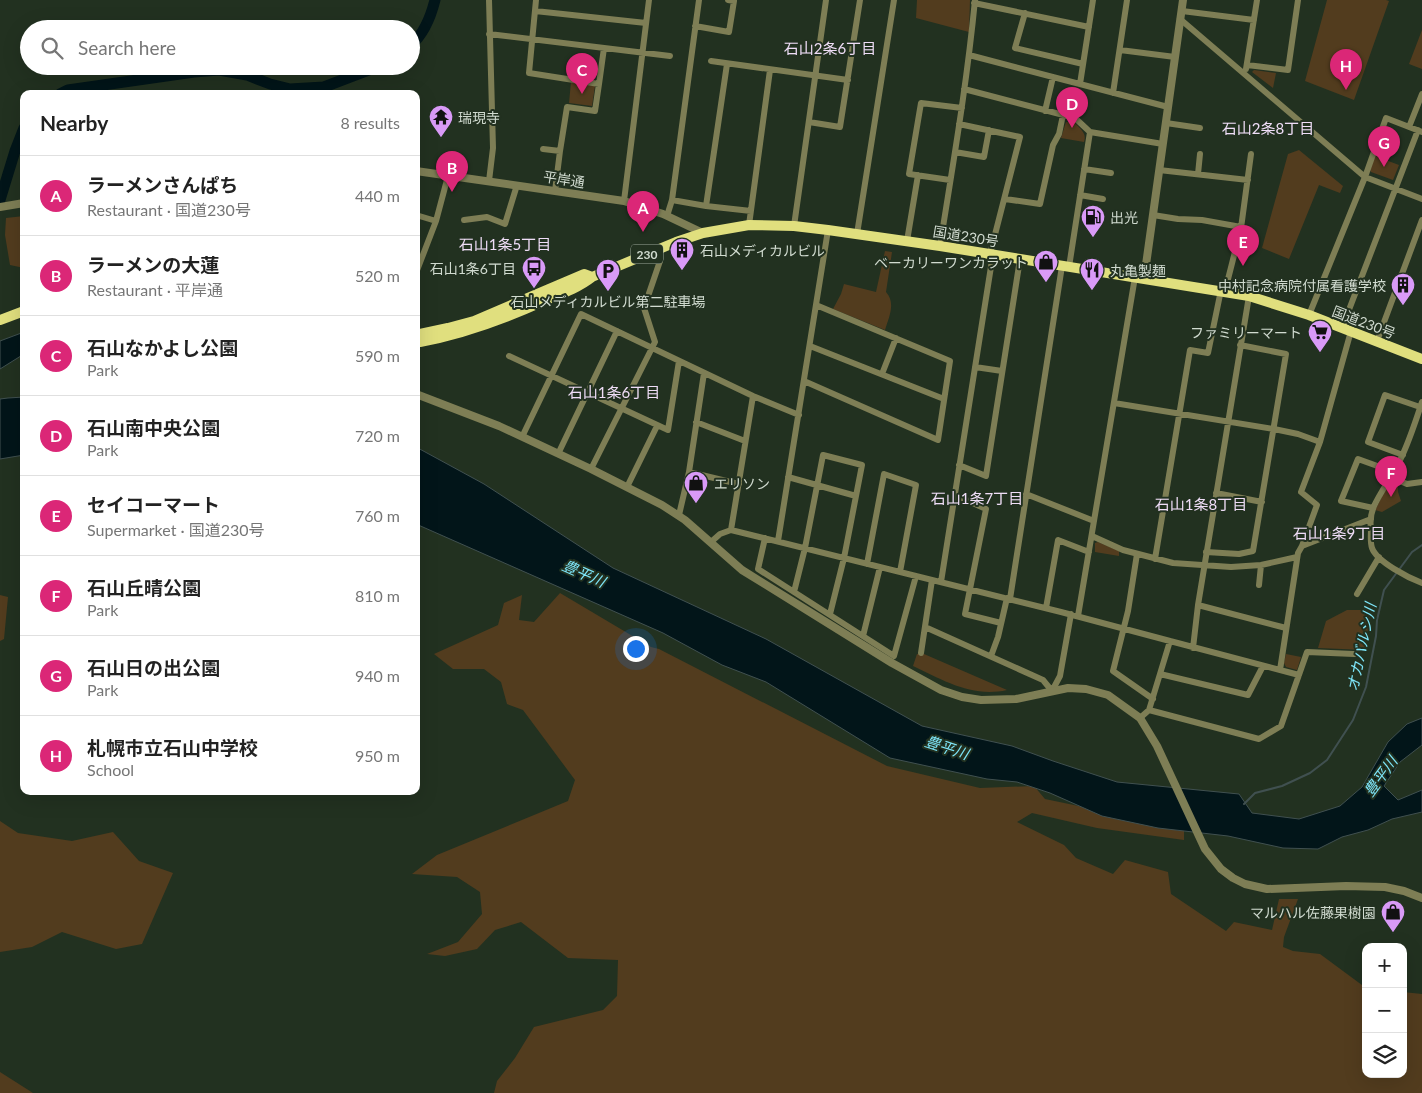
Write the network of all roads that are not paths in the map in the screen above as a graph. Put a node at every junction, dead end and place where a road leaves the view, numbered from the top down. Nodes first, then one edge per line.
1 (489, 0) edge
2 (536, 0) edge
3 (649, 0) edge
4 (699, 0) edge
5 (728, 0) edge
6 (826, 0) edge
7 (860, 0) edge
8 (894, 0) edge
9 (1093, 0) edge
10 (1127, 0) edge
11 (1183, 0) edge
12 (1257, 0) edge
13 (1298, 0) edge
14 (974, 1) edge
15 (535, 11) junction
16 (1025, 14) junction
17 (1181, 15) junction
18 (1254, 20) junction
19 (646, 22) junction
20 (695, 26) junction
21 (1088, 27) junction
22 (489, 34) junction
23 (532, 39) junction
24 (604, 48) junction
25 (1120, 50) junction
26 (642, 53) junction
27 (969, 55) junction
28 (670, 56) dead end
29 (1175, 57) junction
30 (711, 61) dead end
31 (727, 64) junction
32 (1083, 64) junction
33 (1247, 65) junction
34 (770, 70) junction
35 (815, 75) junction
36 (1246, 75) junction
37 (1053, 77) junction
38 (848, 80) junction
39 (599, 84) junction
40 (1080, 84) junction
41 (964, 89) junction
42 (1114, 93) junction
43 (1422, 94) edge
44 (1168, 107) junction
45 (962, 108) junction
46 (1045, 111) junction
47 (1063, 115) junction
48 (808, 122) junction
49 (1166, 123) junction
50 (959, 124) junction
51 (1409, 127) junction
52 (1200, 128) dead end
53 (989, 130) junction
54 (1420, 131) edge
55 (1090, 132) junction
56 (1163, 144) junction
57 (543, 149) dead end
58 (560, 151) junction
59 (955, 152) junction
60 (1200, 154) dead end
61 (1252, 154) dead end
62 (1084, 168) junction
63 (1159, 170) junction
64 (420, 172) edge
65 (1111, 173) dead end
66 (1198, 174) junction
67 (918, 175) junction
68 (448, 176) junction
69 (1365, 177) junction
70 (950, 180) junction
71 (1248, 180) junction
72 (489, 181) junction
73 (516, 185) junction
74 (1396, 189) junction
75 (554, 190) junction
76 (1080, 195) junction
77 (1005, 199) junction
78 (1103, 199) dead end
79 (1422, 199) edge
80 (672, 200) junction
81 (624, 202) junction
82 (20, 204) edge
83 (706, 206) junction
84 (2, 207) edge
85 (751, 211) junction
86 (1153, 215) junction
87 (420, 216) edge
88 (667, 216) junction
89 (464, 220) dead end
90 (1422, 220) edge
91 (436, 221) junction
92 (749, 225) junction
93 (794, 226) junction
94 (1241, 227) junction
95 (828, 230) junction
96 (703, 233) junction
97 (857, 234) junction
98 (907, 241) junction
99 (940, 246) junction
100 (658, 250) junction
101 (992, 254) junction
102 (420, 257) edge
103 (1020, 259) junction
104 (1066, 266) junction
105 (592, 277) junction
106 (1139, 278) junction
107 (1223, 291) junction
108 (1249, 296) junction
109 (816, 305) junction
110 (20, 312) edge
111 (1309, 315) junction
112 (0, 320) edge
113 (1347, 330) junction
114 (617, 331) junction
115 (420, 334) edge
116 (896, 338) junction
117 (1376, 341) junction
118 (420, 342) edge
119 (1240, 345) junction
120 (810, 346) junction
121 (653, 348) junction
122 (509, 356) dead end
123 (1422, 359) edge
124 (680, 361) junction
125 (975, 366) junction
126 (1002, 371) junction
127 (704, 373) junction
128 (882, 374) junction
129 (551, 376) junction
130 (804, 381) junction
131 (587, 393) junction
132 (420, 395) edge
133 (753, 396) junction
134 (944, 399) junction
135 (1114, 403) junction
136 (1421, 404) edge
137 (622, 409) junction
138 (1179, 414) junction
139 (798, 415) junction
140 (696, 422) junction
141 (1228, 422) junction
142 (657, 426) junction
143 (1274, 429) junction
144 (522, 437) junction
145 (745, 441) junction
146 (1320, 442) junction
147 (558, 454) junction
148 (1403, 455) junction
149 (959, 465) junction
150 (591, 469) junction
151 (689, 472) junction
152 (1393, 475) junction
153 (788, 477) junction
154 (1422, 482) edge
155 (739, 484) junction
156 (817, 486) junction
157 (627, 487) junction
158 (1216, 493) junction
159 (1026, 494) junction
160 (954, 495) junction
161 (856, 496) junction
162 (1262, 502) junction
163 (1373, 508) junction
164 (679, 515) junction
165 (1371, 519) junction
166 (1094, 521) junction
167 (731, 530) junction
168 (1092, 536) junction
169 (765, 538) junction
170 (778, 541) junction
171 (711, 542) junction
172 (1302, 546) junction
173 (805, 548) junction
174 (1089, 552) junction
175 (1206, 552) junction
176 (1137, 554) junction
177 (1297, 557) junction
178 (1378, 557) junction
179 (844, 558) junction
180 (1155, 559) junction
181 (868, 564) junction
182 (1262, 565) junction
183 (1204, 566) junction
184 (880, 567) junction
185 (900, 572) junction
186 (916, 576) junction
187 (932, 580) junction
188 (941, 582) junction
189 (1422, 583) edge
190 (1258, 585) dead end
191 (970, 589) junction
192 (794, 592) junction
193 (1357, 594) dead end
194 (1008, 599) junction
195 (1198, 605) junction
196 (1046, 608) junction
197 (830, 614) junction
198 (1071, 614) junction
199 (1078, 616) junction
200 (1001, 623) junction
201 (925, 627) junction
202 (1286, 628) junction
203 (1123, 629) junction
204 (863, 636) junction
205 (1170, 641) junction
206 (1193, 648) junction
207 (921, 653) dead end
208 (1354, 654) dead end
209 (991, 656) junction
210 (1263, 666) junction
211 (1280, 670) junction
212 (1160, 674) junction
213 (1299, 675) junction
214 (1052, 691) junction
215 (1153, 700) junction
216 (1149, 710) junction
217 (1140, 718) junction
218 (1422, 898) edge

1 - 22 street
2 - 15 street
3 - 19 street
4 - 20 street
5 - 20 street
6 - 35 street
7 - 38 street
8 - 97 street
9 - 21 street
10 - 25 street
11 - 17 street
12 - 18 street
13 - 33 street
14 - 16 street
14 - 27 street
15 - 19 street
15 - 23 street
16 - 21 street
16 - 32 street
17 - 18 street
17 - 29 street
17 - 36 street
18 - 33 street
19 - 26 street
20 - 80 street
21 - 32 street
22 - 23 street
22 - 72 street
23 - 24 street
23 - 39 street
24 - 26 street
24 - 39 street
25 - 29 street
25 - 42 street
26 - 28 street
26 - 81 street
27 - 37 street
27 - 41 street
29 - 44 street
30 - 31 street
31 - 34 street
31 - 83 street
32 - 40 street
33 - 36 street
34 - 35 street
34 - 85 street
35 - 38 street
35 - 48 street
36 - 69 street
37 - 40 street
37 - 46 street
38 - 48 street
39 - 58 street
40 - 42 street
41 - 45 street
41 - 46 street
42 - 44 street
43 - 51 street
44 - 49 street
45 - 50 street
45 - 67 street
46 - 47 street
47 - 55 street
47 - 77 street
48 - 93 street
49 - 52 street
49 - 56 street
50 - 53 street
50 - 59 street
51 - 54 street
51 - 69 street
53 - 59 street
53 - 77 street
54 - 74 street
55 - 56 street
55 - 62 street
56 - 63 street
57 - 58 street
58 - 75 street
59 - 70 street
60 - 66 street
61 - 71 street
62 - 65 street
62 - 76 street
63 - 66 street
63 - 86 street
64 - 68 street, 平岸通
66 - 71 street
67 - 70 street
67 - 98 street
68 - 72 street, 平岸通
68 - 91 street
69 - 74 street
69 - 111 street
70 - 99 street
71 - 94 street
72 - 73 street, 平岸通
73 - 75 street, 平岸通
73 - 89 street
74 - 79 street
74 - 113 street
75 - 81 street, 平岸通
76 - 78 street
76 - 104 street
77 - 101 street
80 - 83 street
80 - 88 street
81 - 88 street, 平岸通
82 - 84 street
83 - 85 street
85 - 92 street
86 - 94 street
86 - 106 street
87 - 91 street
88 - 96 street, 平岸通
90 - 117 street
91 - 102 street
92 - 93 highway, 国道230号 / 230
92 - 96 highway, 国道230号 / 230
93 - 95 highway, 国道230号 / 230
94 - 107 street
95 - 97 highway, 国道230号 / 230
95 - 109 street
96 - 100 highway, 国道230号 / 230
97 - 98 highway, 国道230号 / 230
98 - 99 highway, 国道230号 / 230
99 - 101 highway, 国道230号 / 230
100 - 105 highway, 国道230号 / 230
100 - 121 street
101 - 103 highway, 国道230号 / 230
101 - 125 street
103 - 104 highway, 国道230号 / 230
103 - 126 street
104 - 106 highway, 国道230号 / 230
104 - 159 street
105 - 115 highway, 国道230号 / 230
105 - 118 highway, 国道230号 / 230
106 - 107 highway, 国道230号 / 230
106 - 135 street
107 - 108 highway, 国道230号 / 230
107 - 138 street
108 - 111 highway, 国道230号 / 230
108 - 119 street
109 - 116 street
109 - 120 street
110 - 112 highway
111 - 113 highway, 国道230号 / 230
113 - 117 highway, 国道230号 / 230
113 - 146 street
114 - 121 street
114 - 129 street
114 - 131 street
116 - 128 street
116 - 134 street
117 - 123 highway, 国道230号 / 230
119 - 141 street
119 - 143 street
120 - 128 street
120 - 130 street
121 - 124 street
121 - 137 street
122 - 129 street
124 - 127 street
124 - 142 street
125 - 126 street
125 - 149 street
126 - 149 street
127 - 133 street
127 - 140 street
128 - 134 street
129 - 131 street
129 - 144 street
130 - 134 street
130 - 139 street
131 - 137 street
131 - 147 street
132 - 144 street
133 - 139 street
133 - 145 street
135 - 138 street
135 - 166 street
136 - 148 street
136 - 148 street
137 - 142 street
137 - 150 street
138 - 141 street
138 - 180 street
139 - 153 street
140 - 145 street
140 - 151 street
141 - 143 street
141 - 158 street
142 - 157 street
143 - 146 street
143 - 162 street
144 - 147 street
145 - 155 street
146 - 172 street
147 - 150 street
148 - 152 street
149 - 160 street
150 - 157 street
151 - 155 street
151 - 164 street
152 - 154 street
152 - 163 street
152 - 163 street
153 - 156 street
153 - 170 street
155 - 167 street
156 - 161 street
156 - 161 street
156 - 173 street
157 - 164 street
158 - 162 street
158 - 175 street
159 - 166 street
159 - 194 street
160 - 188 street
160 - 191 street
161 - 179 street
162 - 175 street
163 - 165 street
164 - 171 street
165 - 172 street
165 - 178 street
166 - 168 street
167 - 169 street
167 - 171 street
168 - 174 street
168 - 176 street
169 - 170 street
169 - 192 street
170 - 173 street
171 - 214 street
172 - 177 street
173 - 179 street
173 - 192 street
174 - 196 street
174 - 199 street
175 - 183 street
176 - 180 street
176 - 203 street
177 - 182 street
177 - 202 street
178 - 189 street
178 - 193 street
179 - 181 street
179 - 197 street
180 - 183 street
181 - 184 street
181 - 185 street
182 - 183 street
182 - 190 street
183 - 195 street
184 - 185 street
184 - 204 street
185 - 186 street
186 - 187 street
186 - 204 street
187 - 188 street
187 - 201 street
188 - 191 street
191 - 194 street
191 - 200 street
192 - 197 street
194 - 196 street
194 - 200 street
195 - 202 street
195 - 206 street
196 - 198 street
197 - 204 street
198 - 199 street
198 - 214 street
199 - 203 street
200 - 209 street
201 - 207 street
201 - 209 street
202 - 211 street
203 - 205 street
203 - 215 street
205 - 206 street
205 - 212 street
206 - 210 street
208 - 213 street
209 - 214 street
210 - 211 street
210 - 212 street
211 - 213 street
212 - 215 street
213 - 216 street
214 - 217 street
215 - 216 street
216 - 217 street
217 - 218 street

